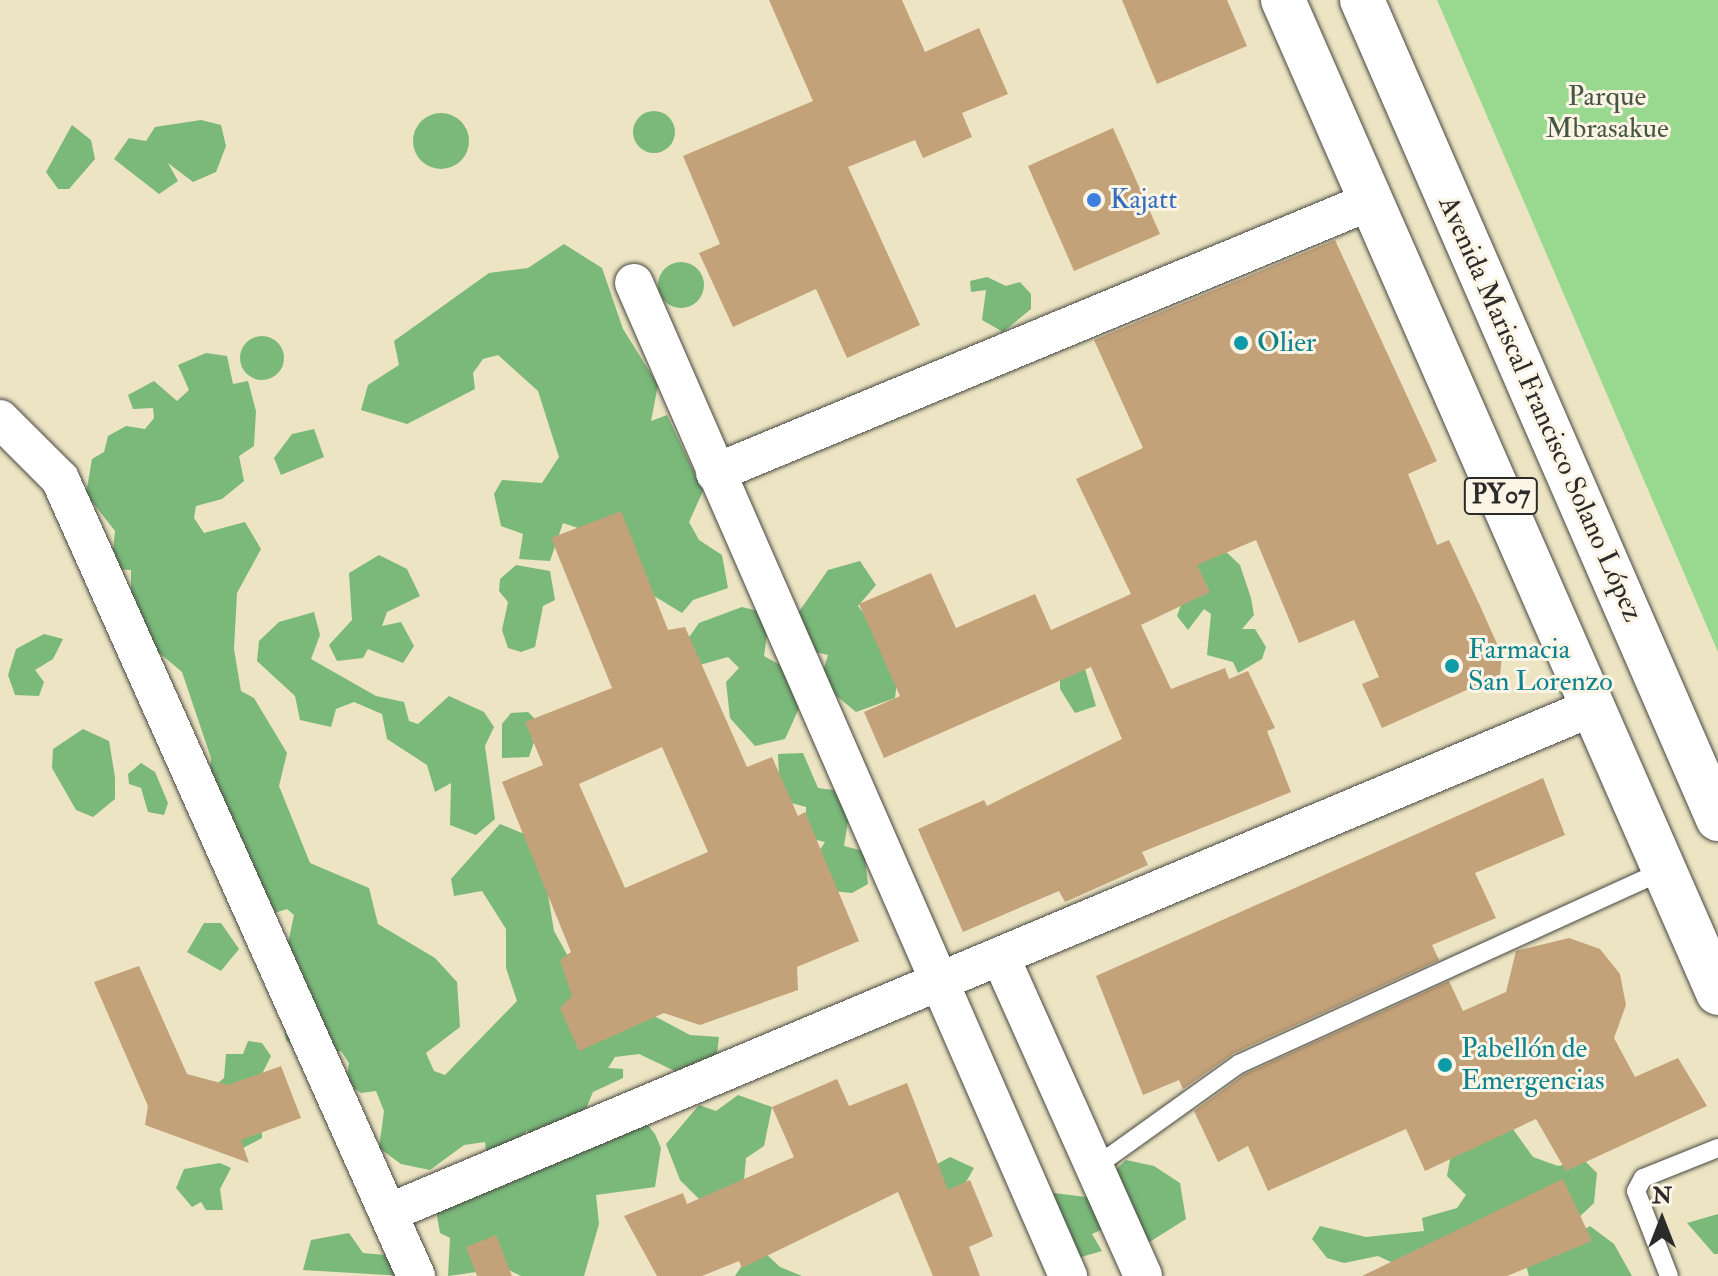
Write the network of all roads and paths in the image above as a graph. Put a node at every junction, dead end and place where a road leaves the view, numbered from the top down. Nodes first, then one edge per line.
1 (1283, 0) edge
2 (1362, 0) edge
3 (1371, 201) junction
4 (634, 283) dead end
5 (0, 419) edge
6 (715, 473) junction
7 (1595, 706) junction
8 (1718, 819) edge
9 (1665, 870) junction
10 (1000, 956) junction
11 (939, 982) junction
12 (1718, 993) edge
13 (1718, 1148) edge
14 (1095, 1167) junction
15 (388, 1213) junction
16 (416, 1276) edge
17 (1068, 1276) edge
18 (1143, 1276) edge
19 (1669, 1276) edge

1 - 3 main road, PY07
2 - 8 main road, Avenida Mariscal Francisco Solano López / PY07
3 - 6 street
3 - 7 main road, PY07
4 - 6 street
5 - 15 street
6 - 11 street
7 - 9 main road, PY07
7 - 10 street
9 - 12 main road, PY07
9 - 14 lane
10 - 11 street
10 - 14 street
11 - 15 street
11 - 17 street
13 - 19 lane
14 - 18 street
15 - 16 street

